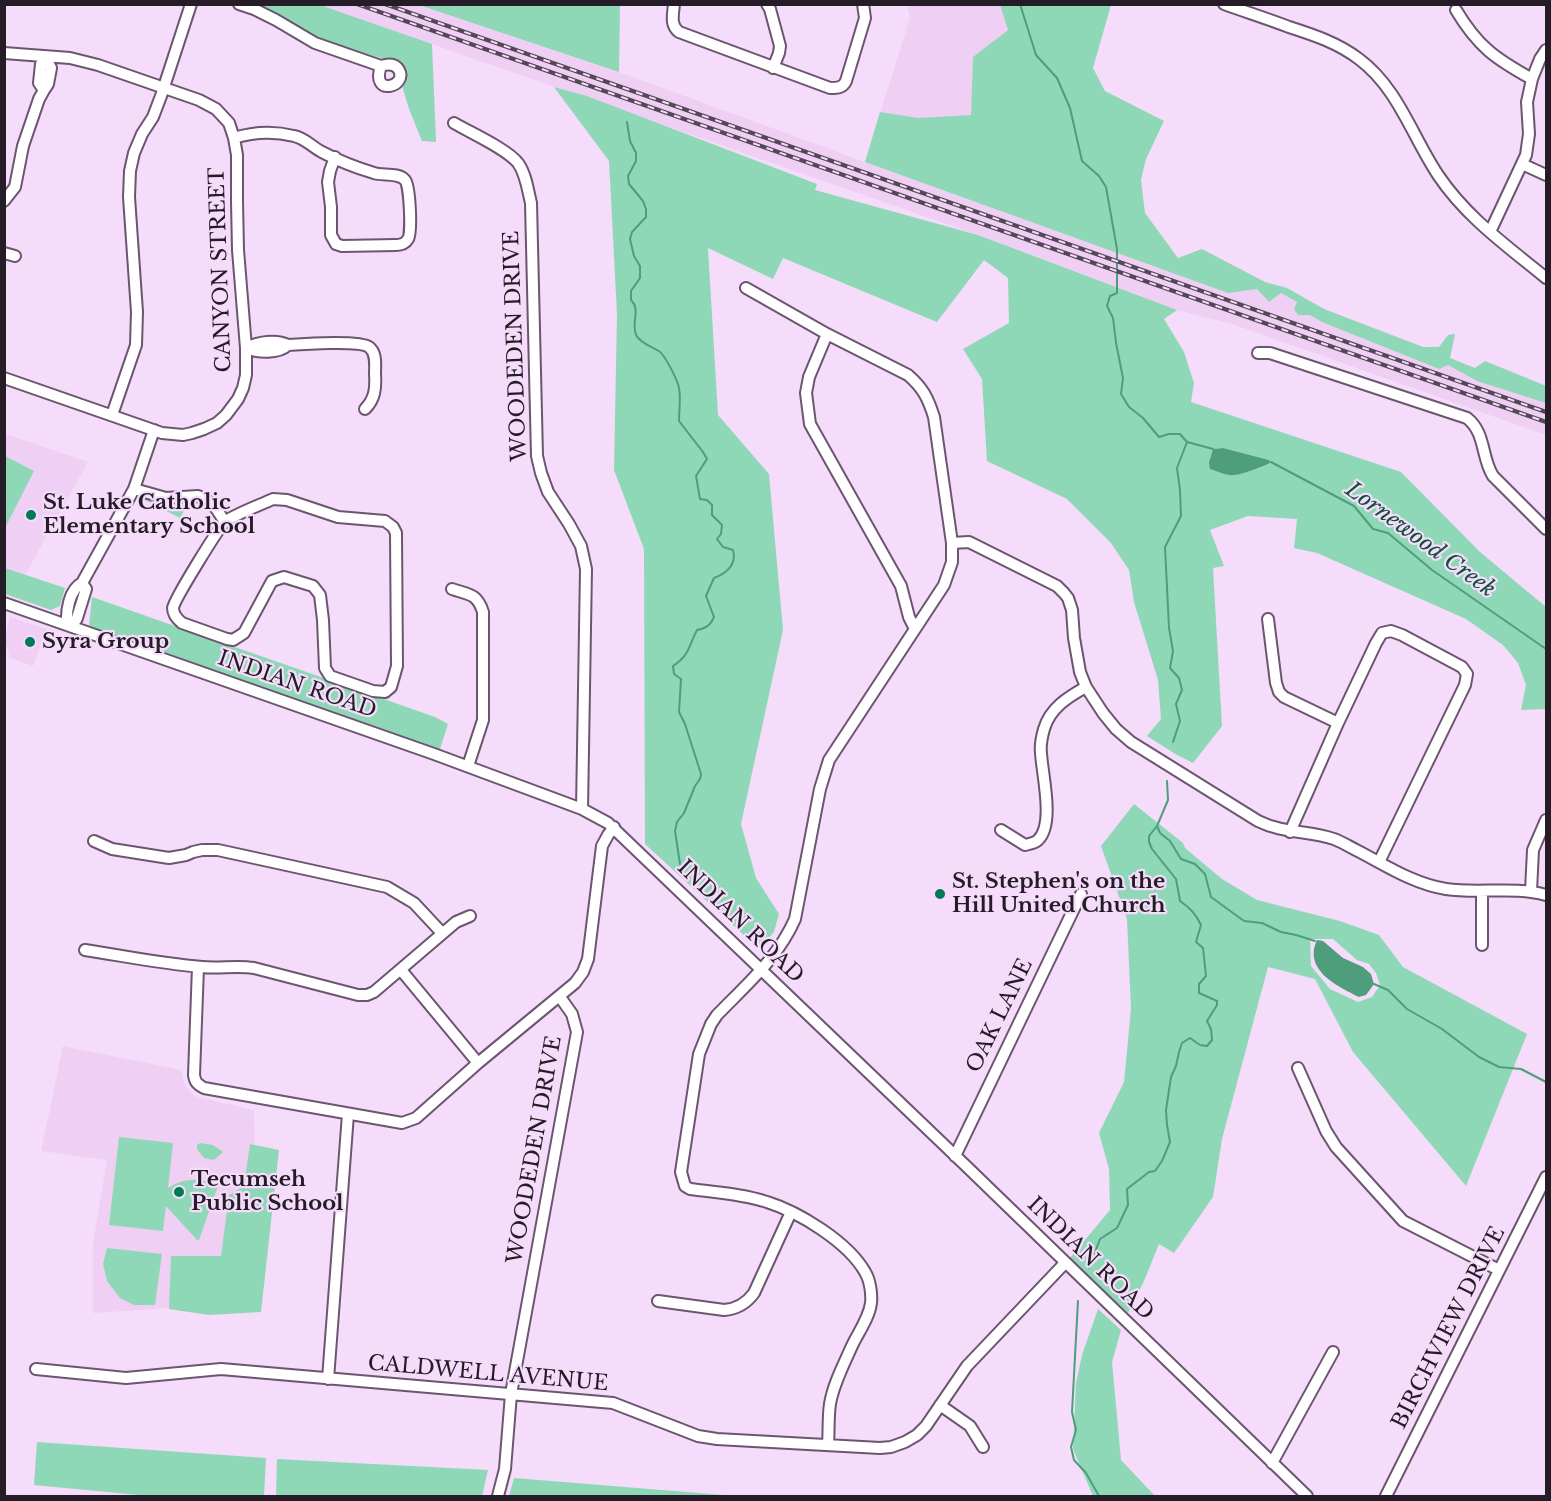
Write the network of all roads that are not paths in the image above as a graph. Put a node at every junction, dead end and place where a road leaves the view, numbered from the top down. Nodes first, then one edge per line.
1 (191, 4) edge
2 (239, 4) edge
3 (674, 4) edge
4 (767, 4) edge
5 (862, 4) edge
6 (1224, 4) edge
7 (1456, 10) dead end
8 (1546, 50) edge
9 (4, 53) edge
10 (45, 57) junction
11 (381, 66) dead end
12 (774, 68) junction
13 (1532, 79) junction
14 (164, 87) junction
15 (454, 123) dead end
16 (234, 138) junction
17 (335, 157) junction
18 (1522, 164) junction
19 (1546, 175) edge
20 (4, 201) edge
21 (1490, 232) junction
22 (1546, 278) edge
23 (746, 288) dead end
24 (827, 334) junction
25 (246, 348) junction
26 (1258, 353) dead end
27 (4, 378) edge
28 (365, 409) dead end
29 (112, 415) junction
30 (154, 430) junction
31 (134, 489) junction
32 (225, 522) junction
33 (1546, 529) edge
34 (952, 543) junction
35 (452, 589) dead end
36 (4, 603) edge
37 (1268, 619) dead end
38 (67, 625) junction
39 (915, 629) junction
40 (1086, 687) junction
41 (1338, 723) junction
42 (468, 766) junction
43 (582, 809) junction
44 (1546, 820) edge
45 (614, 827) junction
46 (1001, 830) dead end
47 (1290, 832) junction
48 (94, 841) dead end
49 (1379, 862) junction
50 (1482, 891) junction
51 (1531, 891) junction
52 (1081, 894) dead end
53 (1546, 895) edge
54 (470, 916) dead end
55 (442, 933) junction
56 (1482, 945) dead end
57 (85, 950) dead end
58 (198, 967) junction
59 (401, 970) junction
60 (762, 970) junction
61 (560, 997) junction
62 (478, 1063) junction
63 (1298, 1068) dead end
64 (348, 1114) junction
65 (955, 1156) junction
66 (1546, 1177) edge
67 (791, 1212) junction
68 (1065, 1263) junction
69 (1499, 1270) junction
70 (658, 1301) dead end
71 (1333, 1352) dead end
72 (36, 1369) dead end
73 (328, 1379) junction
74 (511, 1394) junction
75 (940, 1405) junction
76 (828, 1445) junction
77 (983, 1447) dead end
78 (1272, 1463) junction
79 (498, 1497) edge
80 (1307, 1497) edge
81 (1386, 1497) edge

1 - 14 street
2 - 11 street
3 - 12 street
4 - 12 street
5 - 12 street
6 - 21 street
7 - 13 street
8 - 13 street
9 - 10 street, CANYON STREET
10 - 14 street, CANYON STREET
10 - 20 street
13 - 18 street
14 - 16 street, CANYON STREET
14 - 29 street
15 - 43 street, WOODEDEN DRIVE
16 - 17 street
16 - 25 street, CANYON STREET
17 - 17 street
18 - 19 street
18 - 21 street
21 - 22 street
23 - 24 street
24 - 34 street
24 - 39 street
25 - 28 street
25 - 30 street, CANYON STREET
26 - 33 street
27 - 29 street, CANYON STREET
29 - 30 street, CANYON STREET
30 - 31 street
31 - 32 street
31 - 38 street
32 - 32 street
34 - 39 street
34 - 40 street
35 - 42 street
36 - 38 street, INDIAN ROAD
37 - 41 street
38 - 42 street, INDIAN ROAD
39 - 60 street
40 - 46 street
40 - 47 street
41 - 47 street
41 - 49 street
42 - 43 street, INDIAN ROAD
43 - 45 street, INDIAN ROAD
44 - 51 street
45 - 60 street, INDIAN ROAD
45 - 61 street
47 - 49 street
48 - 55 street
49 - 50 street
50 - 51 street
50 - 56 street
51 - 53 street
52 - 65 street, OAK LANE
54 - 55 street
55 - 59 street
57 - 58 street
58 - 59 street
58 - 64 street
59 - 62 street
60 - 65 street, INDIAN ROAD
60 - 67 street
61 - 62 street
61 - 74 street, WOODEDEN DRIVE
62 - 64 street
63 - 69 street
64 - 73 street
65 - 68 street, INDIAN ROAD
66 - 69 street, BIRCHVIEW DRIVE
67 - 70 street
67 - 76 street
68 - 75 street, CALDWELL AVENUE
68 - 78 street, INDIAN ROAD
69 - 81 street, BIRCHVIEW DRIVE
71 - 78 street
72 - 73 street, CALDWELL AVENUE
73 - 74 street, CALDWELL AVENUE
74 - 76 street, CALDWELL AVENUE
74 - 79 street, WOODEDEN DRIVE
75 - 76 street, CALDWELL AVENUE
75 - 77 street
78 - 80 street, INDIAN ROAD

